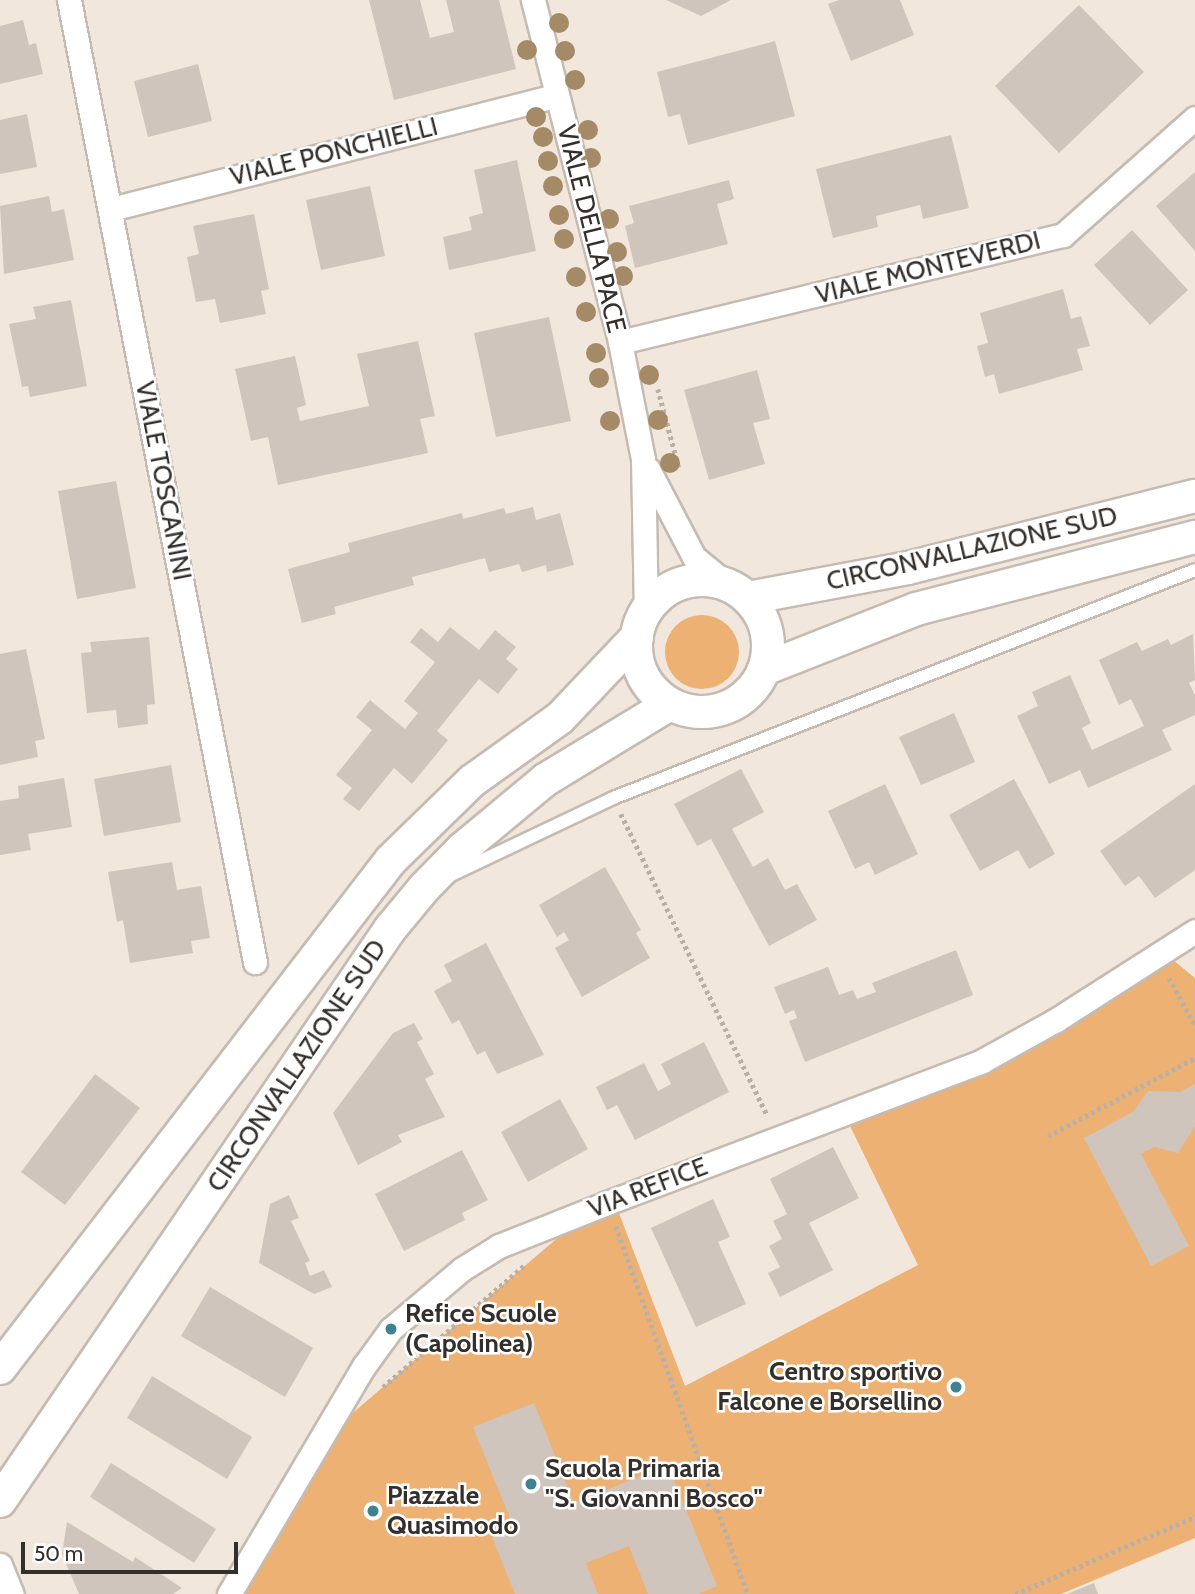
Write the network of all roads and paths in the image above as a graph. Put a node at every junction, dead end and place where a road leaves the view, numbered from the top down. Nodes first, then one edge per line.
1 (69, 0) edge
2 (533, 0) edge
3 (557, 95) junction
4 (1195, 118) edge
5 (111, 209) junction
6 (620, 342) junction
7 (643, 459) junction
8 (1195, 496) edge
9 (1195, 537) edge
10 (1195, 569) edge
11 (738, 592) junction
12 (641, 625) junction
13 (764, 669) junction
14 (670, 704) junction
15 (424, 888) junction
16 (1195, 931) edge
17 (1157, 956) junction
18 (256, 961) dead end
19 (1195, 1025) edge
20 (1195, 1058) edge
21 (1048, 1136) dead end
22 (612, 1216) dead end
23 (530, 1261) dead end
24 (0, 1368) edge
25 (376, 1393) dead end
26 (0, 1501) edge
27 (1195, 1517) edge
28 (0, 1564) edge
29 (12, 1594) edge
30 (229, 1594) edge
31 (748, 1594) edge
32 (1015, 1594) edge

1 - 5 street, VIALE TOSCANINI
2 - 3 street, VIALE DELLA PACE
3 - 5 street, VIALE PONCHIELLI
3 - 6 street, VIALE DELLA PACE
4 - 6 street, VIALE MONTEVERDI
5 - 18 street, VIALE TOSCANINI
6 - 7 street, VIALE DELLA PACE
7 - 11 street, VIALE DELLA PACE
7 - 12 street, VIALE DELLA PACE
8 - 11 main road, CIRCONVALLAZIONE SUD
9 - 13 main road, CIRCONVALLAZIONE SUD
10 - 15 lane
11 - 12 main road, CIRCONVALLAZIONE SUD
11 - 13 main road
12 - 14 main road
12 - 24 main road, CIRCONVALLAZIONE SUD
13 - 14 main road
14 - 15 main road, CIRCONVALLAZIONE SUD
15 - 26 main road, CIRCONVALLAZIONE SUD
16 - 17 street, VIA REFICE
17 - 19 path
17 - 30 street, VIA REFICE
20 - 21 path
22 - 31 path
23 - 25 path
27 - 32 path
28 - 29 street

